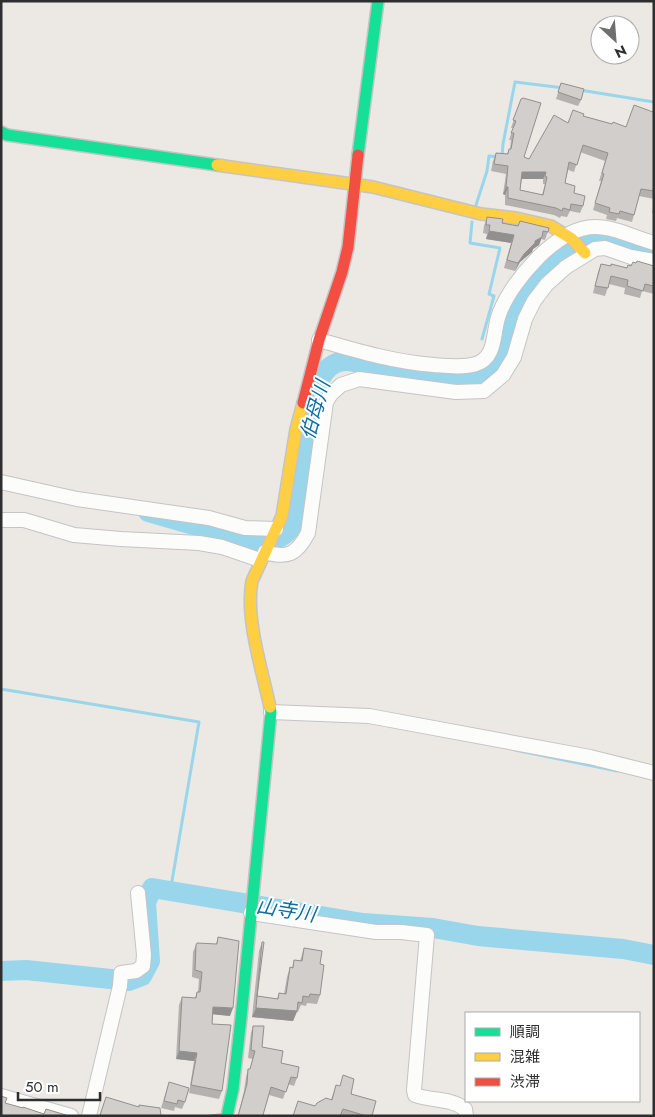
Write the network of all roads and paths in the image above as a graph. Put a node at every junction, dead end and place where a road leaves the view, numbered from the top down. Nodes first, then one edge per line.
1 (378, 1) edge
2 (1, 132) edge
3 (354, 184) junction
4 (569, 237) junction
5 (654, 243) edge
6 (583, 251) junction
7 (654, 261) edge
8 (319, 340) junction
9 (1, 482) edge
10 (1, 520) edge
11 (276, 529) junction
12 (263, 556) junction
13 (271, 712) junction
14 (654, 773) edge
15 (138, 893) dead end
16 (251, 913) junction
17 (1, 1096) edge
18 (71, 1116) edge
19 (90, 1116) edge
20 (227, 1116) edge
21 (466, 1116) edge

1 - 3 street
2 - 3 street
3 - 4 street
3 - 8 street
4 - 5 street
4 - 6 street
4 - 8 street
6 - 7 street
6 - 12 street
8 - 11 street
9 - 11 street
10 - 12 street
11 - 12 street
12 - 13 street
13 - 14 street
13 - 16 street
15 - 19 street
16 - 20 street
16 - 21 street
17 - 18 street

